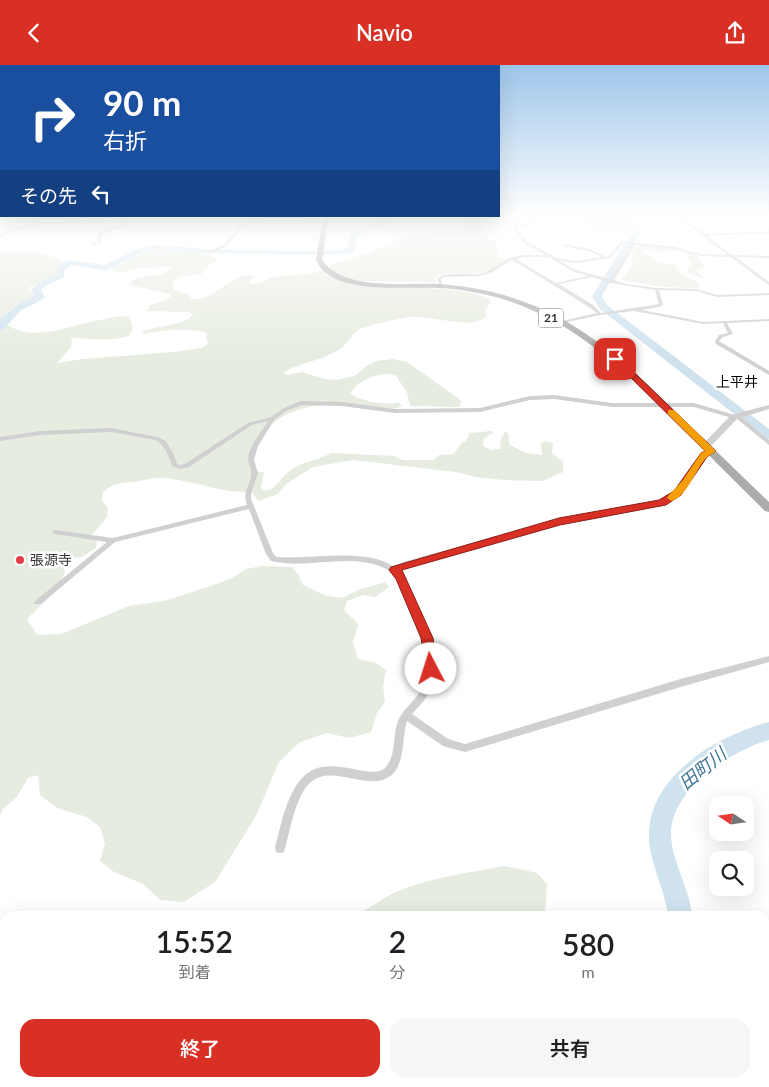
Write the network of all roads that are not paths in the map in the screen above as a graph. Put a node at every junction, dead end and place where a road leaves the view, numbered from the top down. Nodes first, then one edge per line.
1 (320, 264) edge
2 (502, 264) edge
3 (522, 264) edge
4 (563, 264) edge
5 (620, 264) edge
6 (744, 264) edge
7 (591, 277) junction
8 (610, 281) junction
9 (555, 284) junction
10 (769, 284) edge
11 (442, 286) junction
12 (657, 289) junction
13 (769, 294) edge
14 (632, 309) junction
15 (603, 314) junction
16 (769, 320) edge
17 (560, 323) junction
18 (725, 323) junction
19 (769, 373) edge
20 (663, 405) junction
21 (769, 407) edge
22 (736, 416) junction
23 (273, 418) junction
24 (0, 439) edge
25 (769, 443) edge
26 (704, 445) junction
27 (711, 451) junction
28 (251, 505) junction
29 (769, 508) edge
30 (55, 532) dead end
31 (113, 540) junction
32 (395, 570) junction
33 (38, 602) dead end
34 (769, 659) edge
35 (406, 715) junction
36 (280, 848) dead end

1 - 11 main road, 21
2 - 11 street
3 - 9 street
4 - 7 street
5 - 8 street
6 - 10 street
7 - 8 street
7 - 9 street
8 - 12 street
9 - 15 street
11 - 17 main road, 21
12 - 13 street
12 - 14 street
14 - 15 street
14 - 18 street
15 - 17 street
16 - 18 street
17 - 20 main road, 21
18 - 19 street
20 - 22 street
20 - 23 street
20 - 26 main road, 21
21 - 22 street
22 - 25 street
22 - 26 street
23 - 24 street
23 - 28 street
26 - 27 main road, 21
27 - 29 main road, 21
27 - 32 street
28 - 31 street
28 - 32 street
30 - 31 street
31 - 33 street
32 - 35 street
34 - 35 street
35 - 36 street

